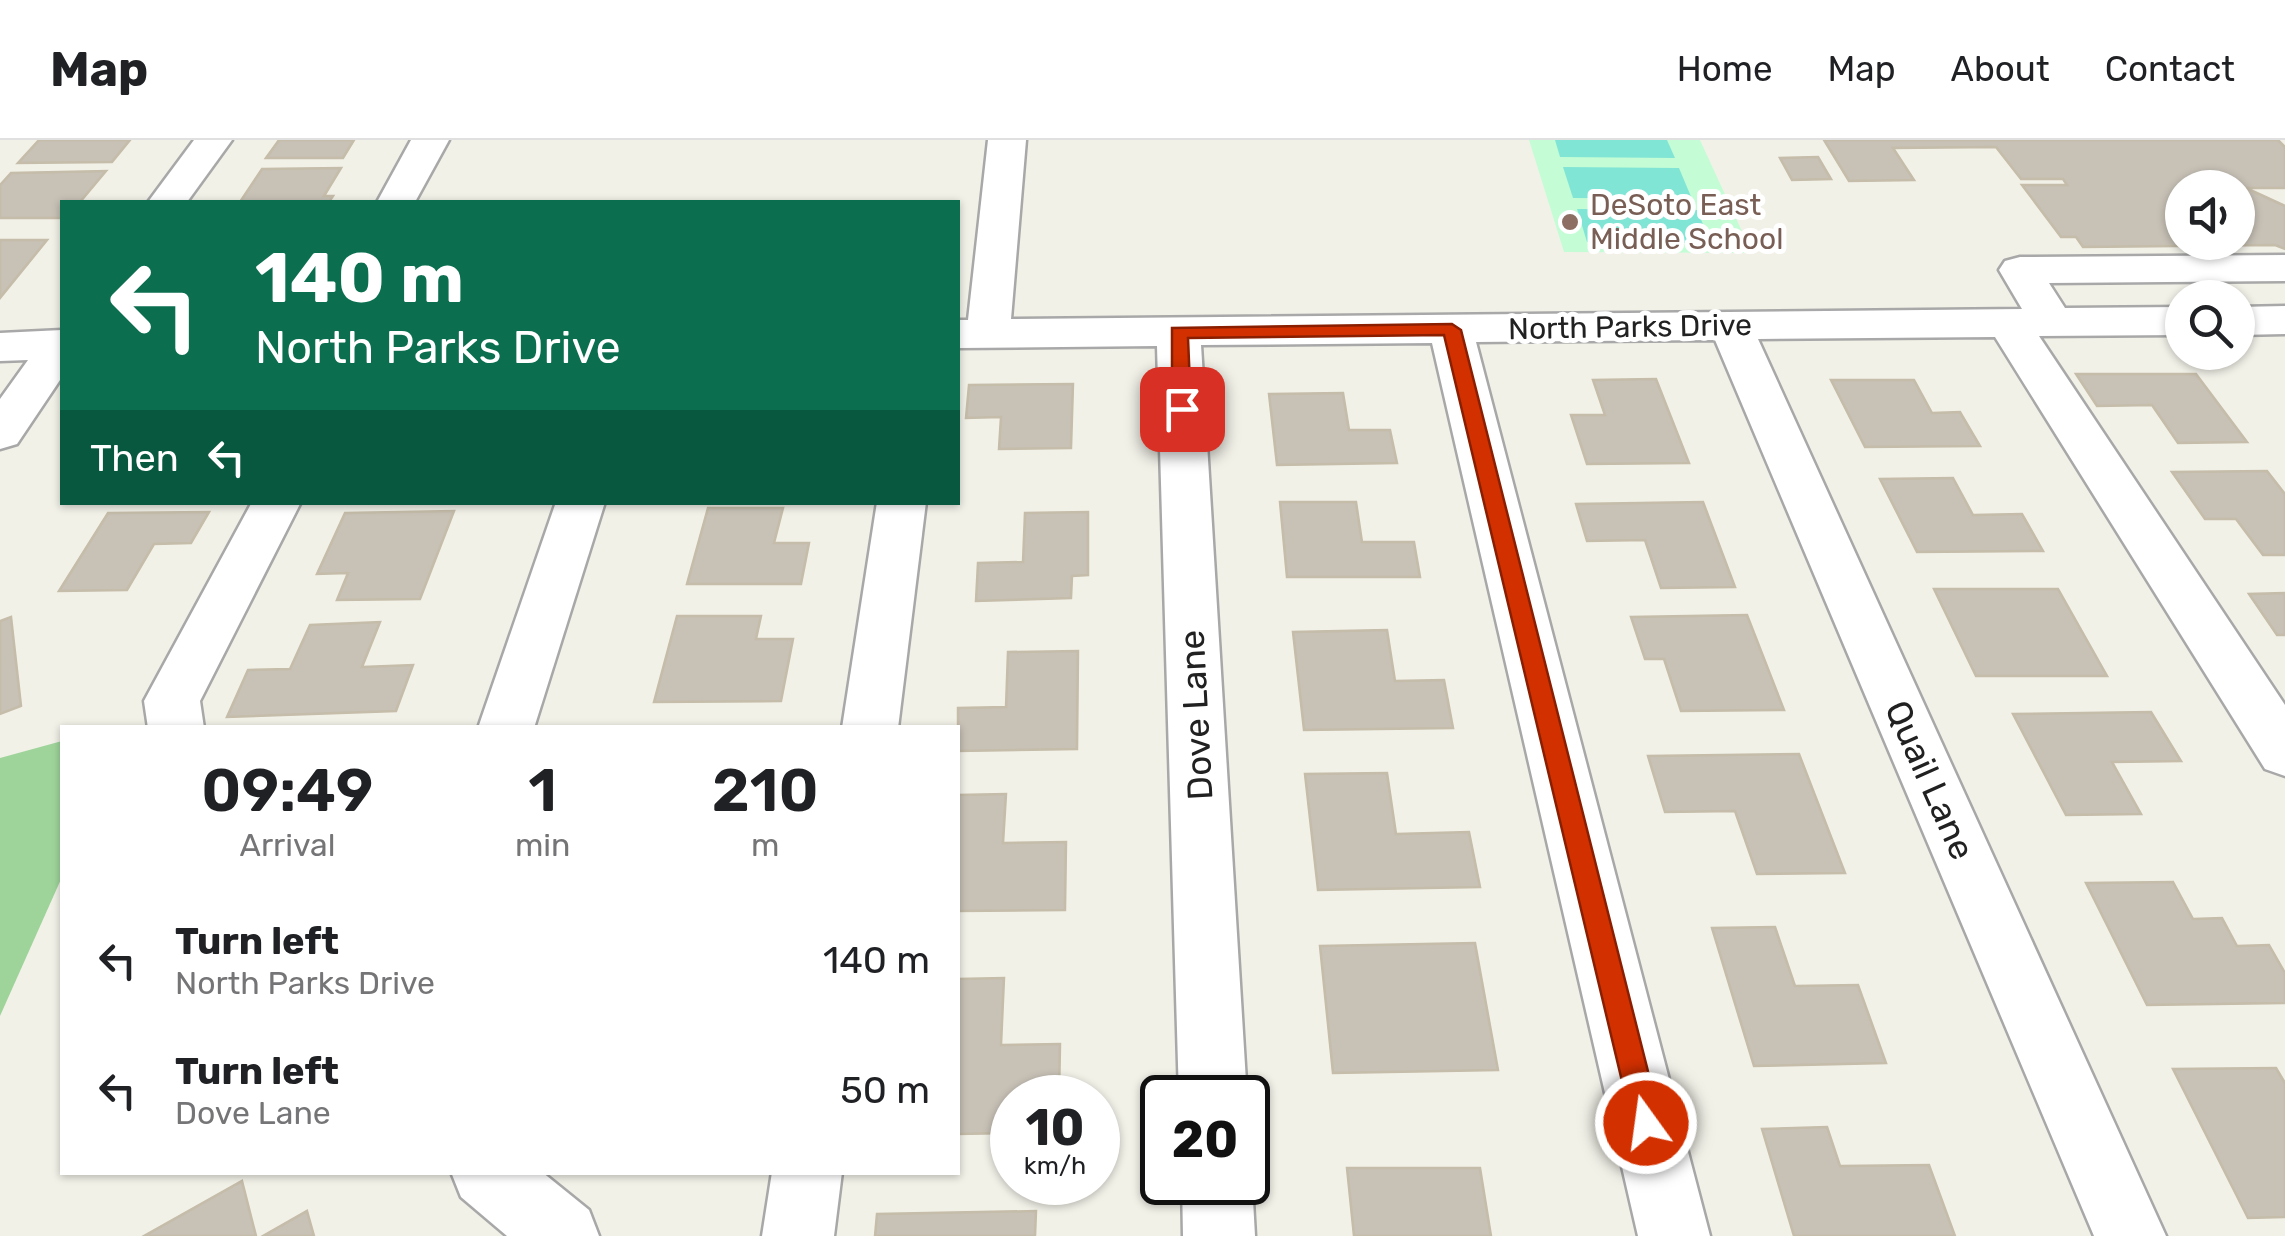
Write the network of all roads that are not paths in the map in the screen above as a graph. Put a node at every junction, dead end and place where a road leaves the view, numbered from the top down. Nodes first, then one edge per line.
1 (213, 140) edge
2 (430, 140) edge
3 (1007, 140) edge
4 (168, 200) edge
5 (397, 200) edge
6 (2285, 268) edge
7 (2165, 321) edge
8 (2030, 322) junction
9 (1730, 325) junction
10 (1452, 330) junction
11 (1178, 332) junction
12 (973, 334) edge
13 (60, 345) edge
14 (0, 347) edge
15 (60, 348) edge
16 (0, 433) edge
17 (275, 505) edge
18 (580, 505) edge
19 (902, 505) edge
20 (176, 725) edge
21 (507, 725) edge
22 (870, 725) edge
23 (2285, 752) edge
24 (1212, 1075) edge
25 (490, 1175) edge
26 (807, 1175) edge
27 (1218, 1205) edge
28 (563, 1236) edge
29 (798, 1236) edge
30 (1220, 1236) edge
31 (1674, 1236) edge
32 (2130, 1236) edge

1 - 4 street
2 - 5 street
3 - 12 street
6 - 8 street
7 - 8 street, North Parks Drive
8 - 9 street, North Parks Drive
8 - 23 street
9 - 10 street, North Parks Drive
9 - 32 street, Quail Lane
10 - 11 street, North Parks Drive
10 - 31 street
11 - 12 street, North Parks Drive
11 - 24 street, Dove Lane
13 - 14 street
15 - 16 street
17 - 20 street
18 - 21 street
19 - 22 street
25 - 28 street
26 - 29 street
27 - 30 street

